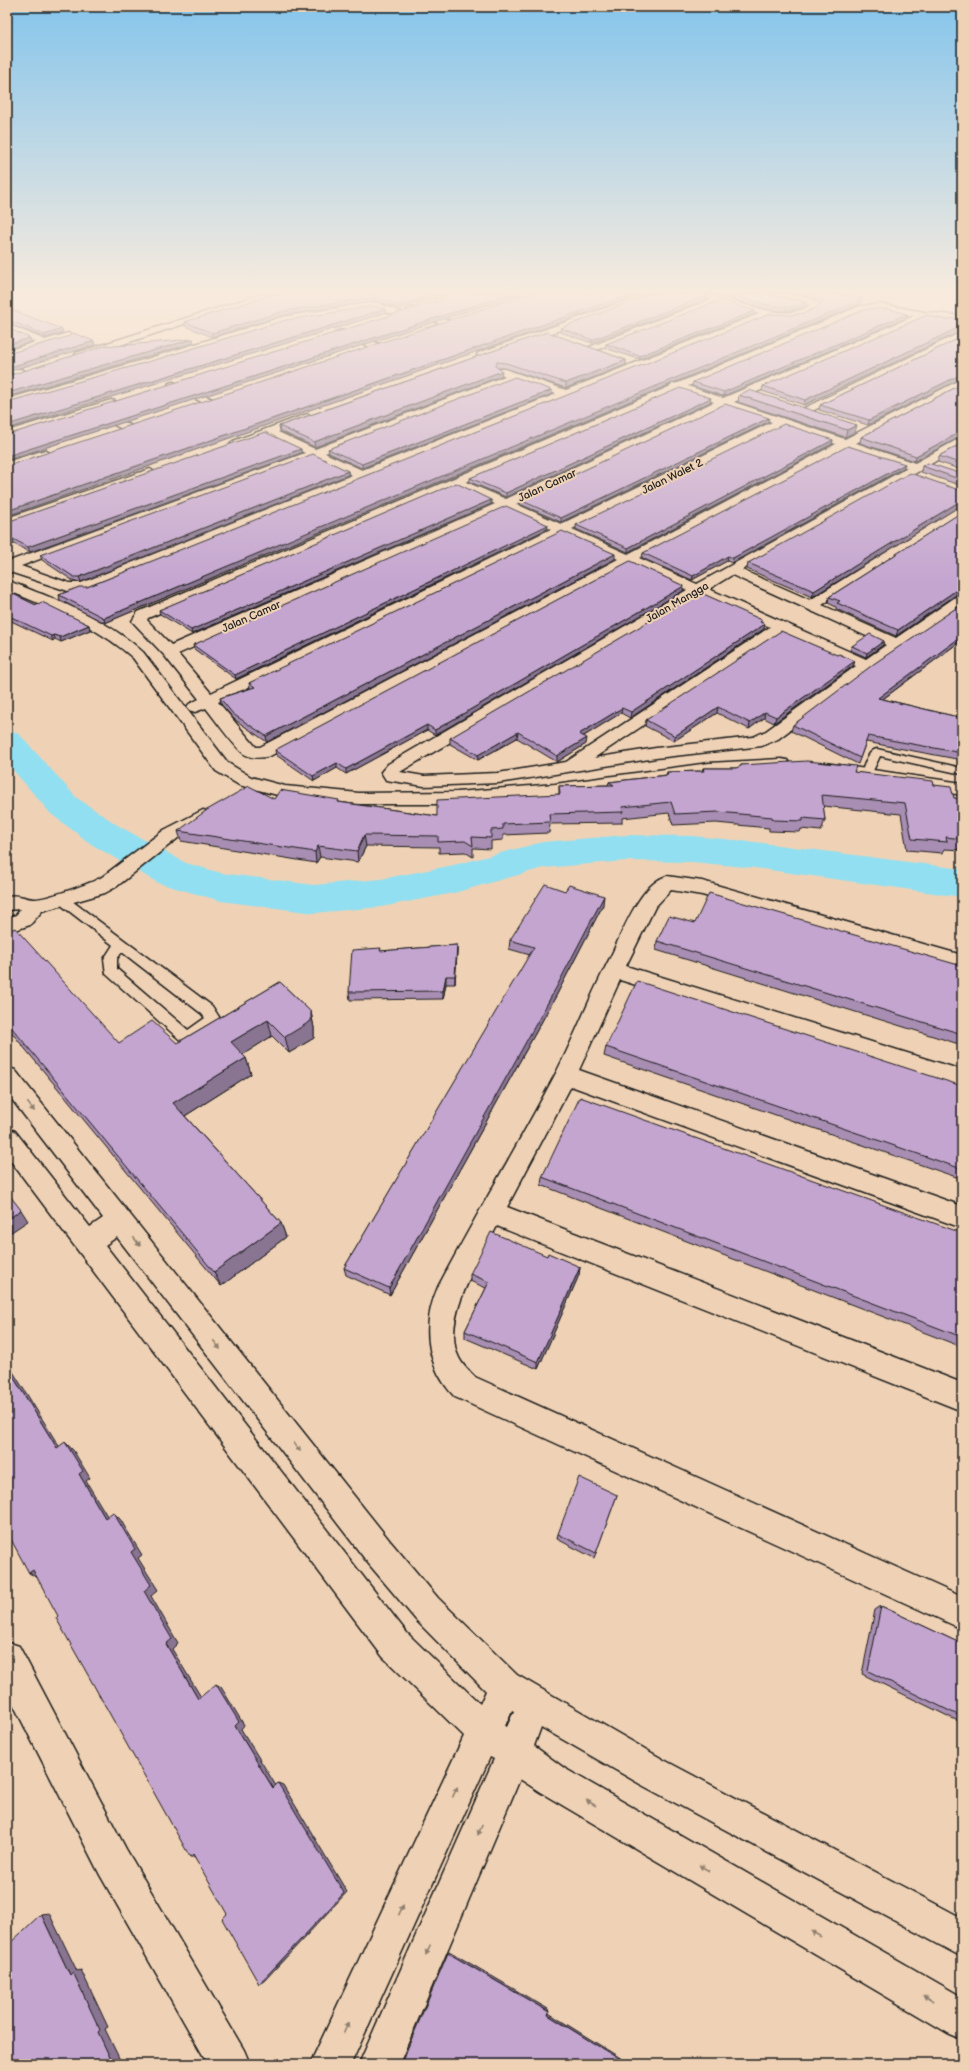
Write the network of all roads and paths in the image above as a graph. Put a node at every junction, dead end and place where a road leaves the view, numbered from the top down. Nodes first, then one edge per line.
1 (18, 391) edge
2 (47, 391) edge
3 (183, 391) edge
4 (476, 391) edge
5 (556, 391) edge
6 (575, 391) edge
7 (665, 391) edge
8 (690, 391) edge
9 (752, 391) edge
10 (842, 391) edge
11 (945, 391) edge
12 (749, 392) junction
13 (7, 394) edge
14 (566, 394) junction
15 (763, 396) edge
16 (120, 400) edge
17 (7, 402) edge
18 (724, 402) junction
19 (193, 406) edge
20 (91, 409) junction
21 (321, 413) edge
22 (820, 414) edge
23 (782, 422) junction
24 (853, 426) edge
25 (867, 431) junction
26 (111, 432) edge
27 (269, 432) junction
28 (7, 435) edge
29 (962, 440) edge
30 (846, 443) junction
31 (224, 447) edge
32 (59, 449) edge
33 (315, 453) junction
34 (7, 466) edge
35 (164, 468) edge
36 (921, 469) junction
37 (360, 474) junction
38 (454, 481) junction
39 (506, 504) junction
40 (962, 509) edge
41 (7, 522) edge
42 (563, 530) junction
43 (627, 559) junction
44 (8, 567) edge
45 (731, 570) junction
46 (7, 585) edge
47 (699, 590) junction
48 (962, 599) edge
49 (811, 606) junction
50 (780, 627) junction
51 (898, 644) junction
52 (169, 652) junction
53 (867, 665) junction
54 (208, 701) junction
55 (182, 713) junction
56 (569, 766) junction
57 (962, 770) edge
58 (868, 773) junction
59 (256, 785) junction
60 (588, 786) junction
61 (962, 789) edge
62 (236, 797) edge
63 (217, 808) edge
64 (60, 898) junction
65 (7, 903) edge
66 (35, 906) junction
67 (7, 926) edge
68 (120, 944) junction
69 (962, 963) edge
70 (614, 970) junction
71 (566, 1075) junction
72 (7, 1076) edge
73 (962, 1079) edge
74 (7, 1138) edge
75 (490, 1212) junction
76 (962, 1217) edge
77 (120, 1220) junction
78 (87, 1243) junction
79 (962, 1397) edge
80 (962, 1613) edge
81 (7, 1658) edge
82 (519, 1695) junction
83 (483, 1731) junction
84 (514, 1753) junction
85 (962, 1938) edge
86 (962, 2019) edge
87 (230, 2064) edge
88 (330, 2064) edge
89 (379, 2064) edge

1 - 13 street
2 - 17 street
3 - 19 street
4 - 33 street
5 - 14 street
6 - 14 street
7 - 38 street
8 - 18 street
9 - 12 street, Jalan Camar
10 - 22 street
11 - 25 street
12 - 15 street
12 - 18 street, Jalan Camar
14 - 37 street
16 - 20 street
18 - 23 street
18 - 39 street, Jalan Camar
20 - 26 street
20 - 28 street
21 - 27 street
23 - 30 street
23 - 42 street, Jalan Walet 2
24 - 25 street
25 - 30 street
27 - 31 street
27 - 33 street
29 - 36 street, Jalan Mangga
30 - 36 street
30 - 43 street
32 - 34 street
33 - 37 street
33 - 44 street
35 - 41 street
36 - 45 street, Jalan Mangga
37 - 44 street
38 - 39 street
38 - 52 street
39 - 42 street
39 - 52 street, Jalan Camar
40 - 49 street
42 - 43 street
42 - 54 street, Jalan Walet 2
43 - 47 street
43 - 54 street
45 - 47 street, Jalan Mangga
45 - 49 street
46 - 55 street
47 - 50 street
47 - 56 street, Jalan Mangga
48 - 51 street
49 - 51 street
50 - 53 street
50 - 56 street
51 - 53 street
52 - 54 street
53 - 56 street
54 - 55 street, Jalan Walet 2
55 - 59 street
56 - 60 street
57 - 58 lane
58 - 60 street
58 - 61 street
59 - 60 street
59 - 62 street
63 - 64 street
64 - 66 street
64 - 68 lane
65 - 66 street
66 - 67 street
68 - 68 lane
69 - 70 street
70 - 71 street
70 - 73 street
71 - 75 street
71 - 76 street
72 -> 77 street
74 - 78 street
75 - 79 street
75 - 80 street
77 - 78 street
77 -> 82 street
78 - 83 street
81 - 87 street
82 - 83 street
82 - 84 street
82 - 85 street
83 - 84 street
88 -> 83 street
86 -> 84 street
84 -> 89 street

